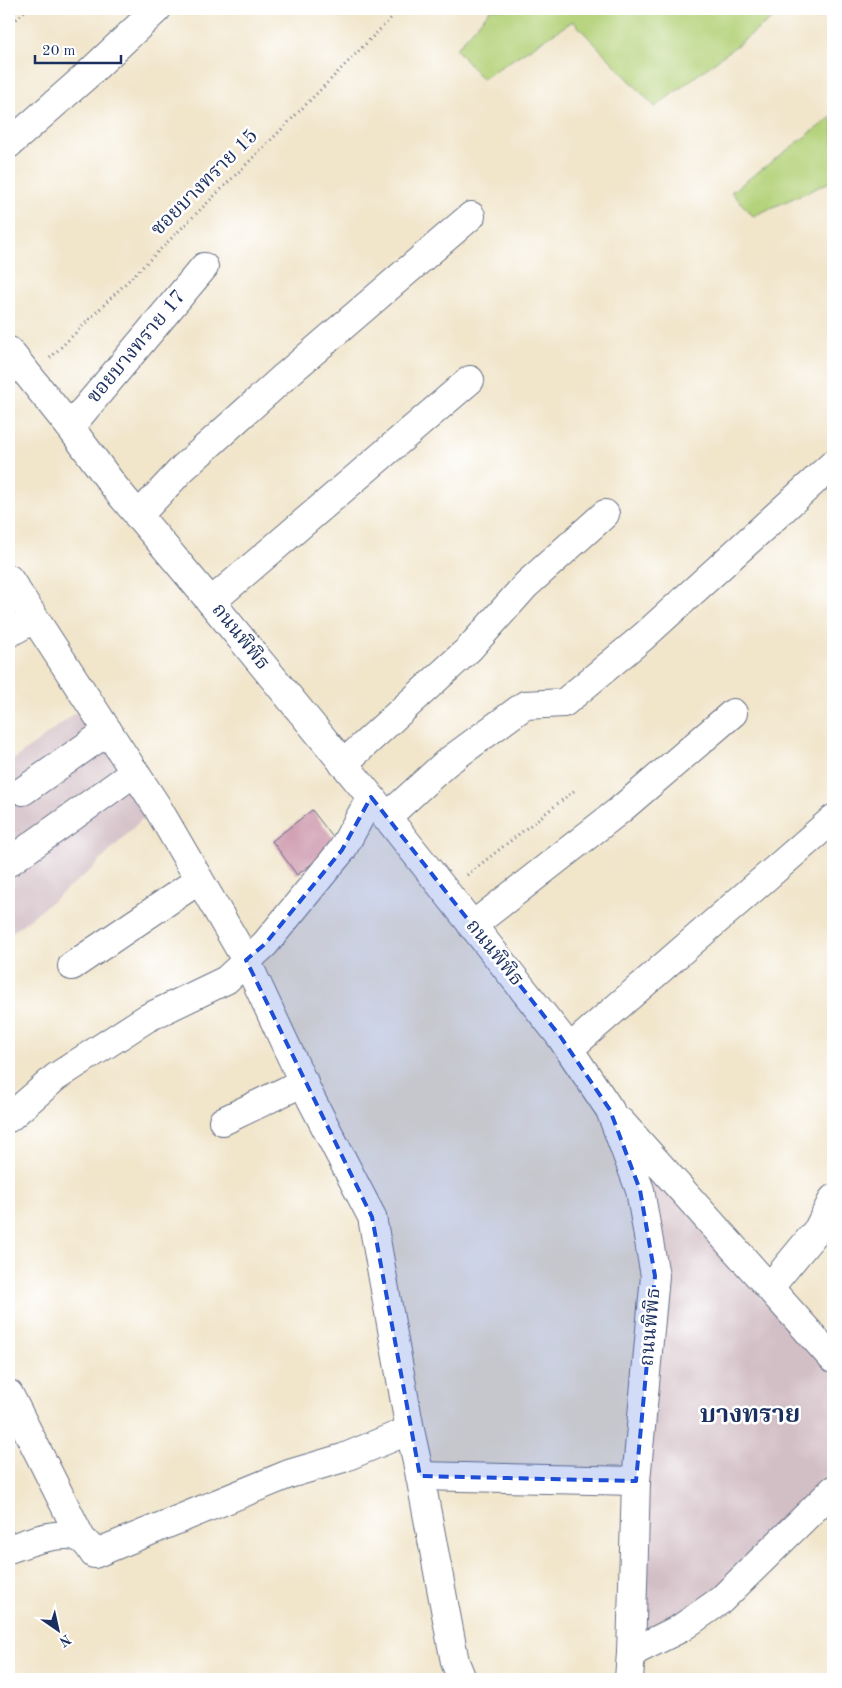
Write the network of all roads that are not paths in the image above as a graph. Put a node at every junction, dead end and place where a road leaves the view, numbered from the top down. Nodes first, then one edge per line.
1 (158, 9) edge
2 (9, 144) edge
3 (471, 216) dead end
4 (204, 268) dead end
5 (9, 351) edge
6 (470, 380) dead end
7 (70, 427) junction
8 (833, 464) edge
9 (604, 514) dead end
10 (138, 516) junction
11 (9, 579) edge
12 (211, 602) junction
13 (34, 619) junction
14 (9, 633) edge
15 (732, 713) dead end
16 (108, 731) junction
17 (343, 764) junction
18 (134, 772) junction
19 (23, 790) dead end
20 (378, 807) junction
21 (833, 819) edge
22 (9, 862) edge
23 (200, 880) junction
24 (472, 926) junction
25 (246, 960) junction
26 (72, 966) dead end
27 (569, 1049) junction
28 (304, 1082) junction
29 (610, 1110) junction
30 (9, 1118) edge
31 (223, 1122) dead end
32 (833, 1199) edge
33 (770, 1287) junction
34 (833, 1359) edge
35 (9, 1394) edge
36 (410, 1430) junction
37 (420, 1476) junction
38 (636, 1481) junction
39 (833, 1490) edge
40 (81, 1538) junction
41 (9, 1549) edge
42 (631, 1653) junction
43 (462, 1679) edge
44 (629, 1679) edge

1 - 2 street
3 - 10 street
4 - 7 street, ขอยบางทราย 17
5 - 7 street, ถนนพิพิธ
6 - 12 street
7 - 10 street, ถนนพิพิธ
8 - 20 street
9 - 17 street
10 - 12 street, ถนนพิพิธ
11 - 13 street
12 - 17 street, ถนนพิพิธ
13 - 14 street
13 - 16 street
15 - 24 street
16 - 18 street
16 - 19 street
17 - 20 street, ถนนพิพิธ
18 - 22 street
18 - 23 street
20 - 24 street, ถนนพิพิธ
20 - 25 street
21 - 27 street
23 - 25 street
23 - 26 street
24 - 27 street, ถนนพิพิธ
25 - 28 street
25 - 30 street
27 - 29 street, ถนนพิพิธ
28 - 31 street
28 - 36 street
29 - 33 street
29 - 38 street, ถนนพิพิธ
32 - 33 street
33 - 34 street
35 - 40 street
36 - 37 street
36 - 40 street
37 - 38 street
37 - 43 street
38 - 42 street, ถนนพิพิธ
39 - 42 street
40 - 41 street
42 - 44 street, ถนนพิพิธ

